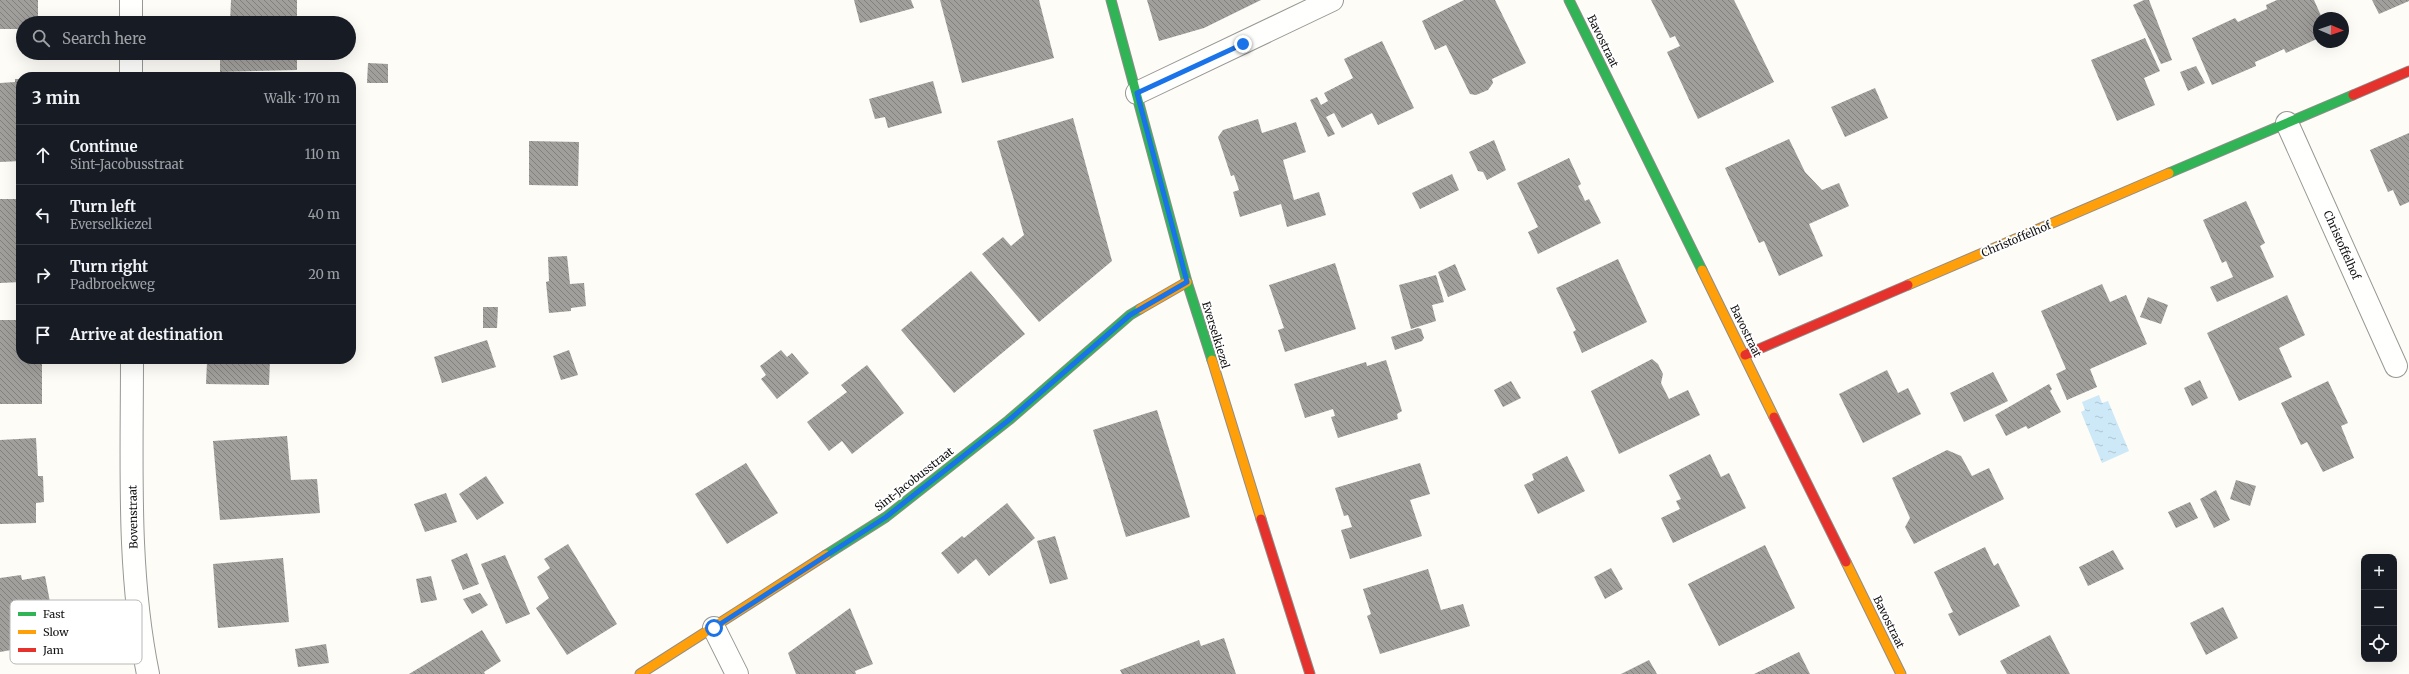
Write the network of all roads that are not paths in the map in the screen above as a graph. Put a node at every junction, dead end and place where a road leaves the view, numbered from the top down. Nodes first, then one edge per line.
1 (131, 0) edge
2 (1111, 0) edge
3 (1332, 0) edge
4 (1569, 0) edge
5 (131, 16) edge
6 (131, 60) edge
7 (2409, 71) edge
8 (131, 72) edge
9 (1137, 93) junction
10 (2287, 123) junction
11 (1187, 282) junction
12 (1745, 355) junction
13 (132, 364) edge
14 (2396, 366) dead end
15 (138, 600) edge
16 (714, 628) junction
17 (142, 644) edge
18 (148, 674) edge
19 (640, 674) edge
20 (737, 674) edge
21 (1310, 674) edge
22 (1901, 674) edge

1 - 5 street
2 - 9 street, Everselkiezel
3 - 9 street
4 - 12 street, Bavostraat
6 - 8 street
7 - 10 street, Christoffelhof
9 - 11 street, Everselkiezel
10 - 12 street, Christoffelhof
10 - 14 street, Christoffelhof
11 - 16 street, Sint-Jacobusstraat
11 - 21 street, Everselkiezel
12 - 22 street, Bavostraat
13 - 15 street, Bovenstraat
16 - 19 street, Sint-Jacobusstraat
16 - 20 street
17 - 18 street, Bovenstraat

